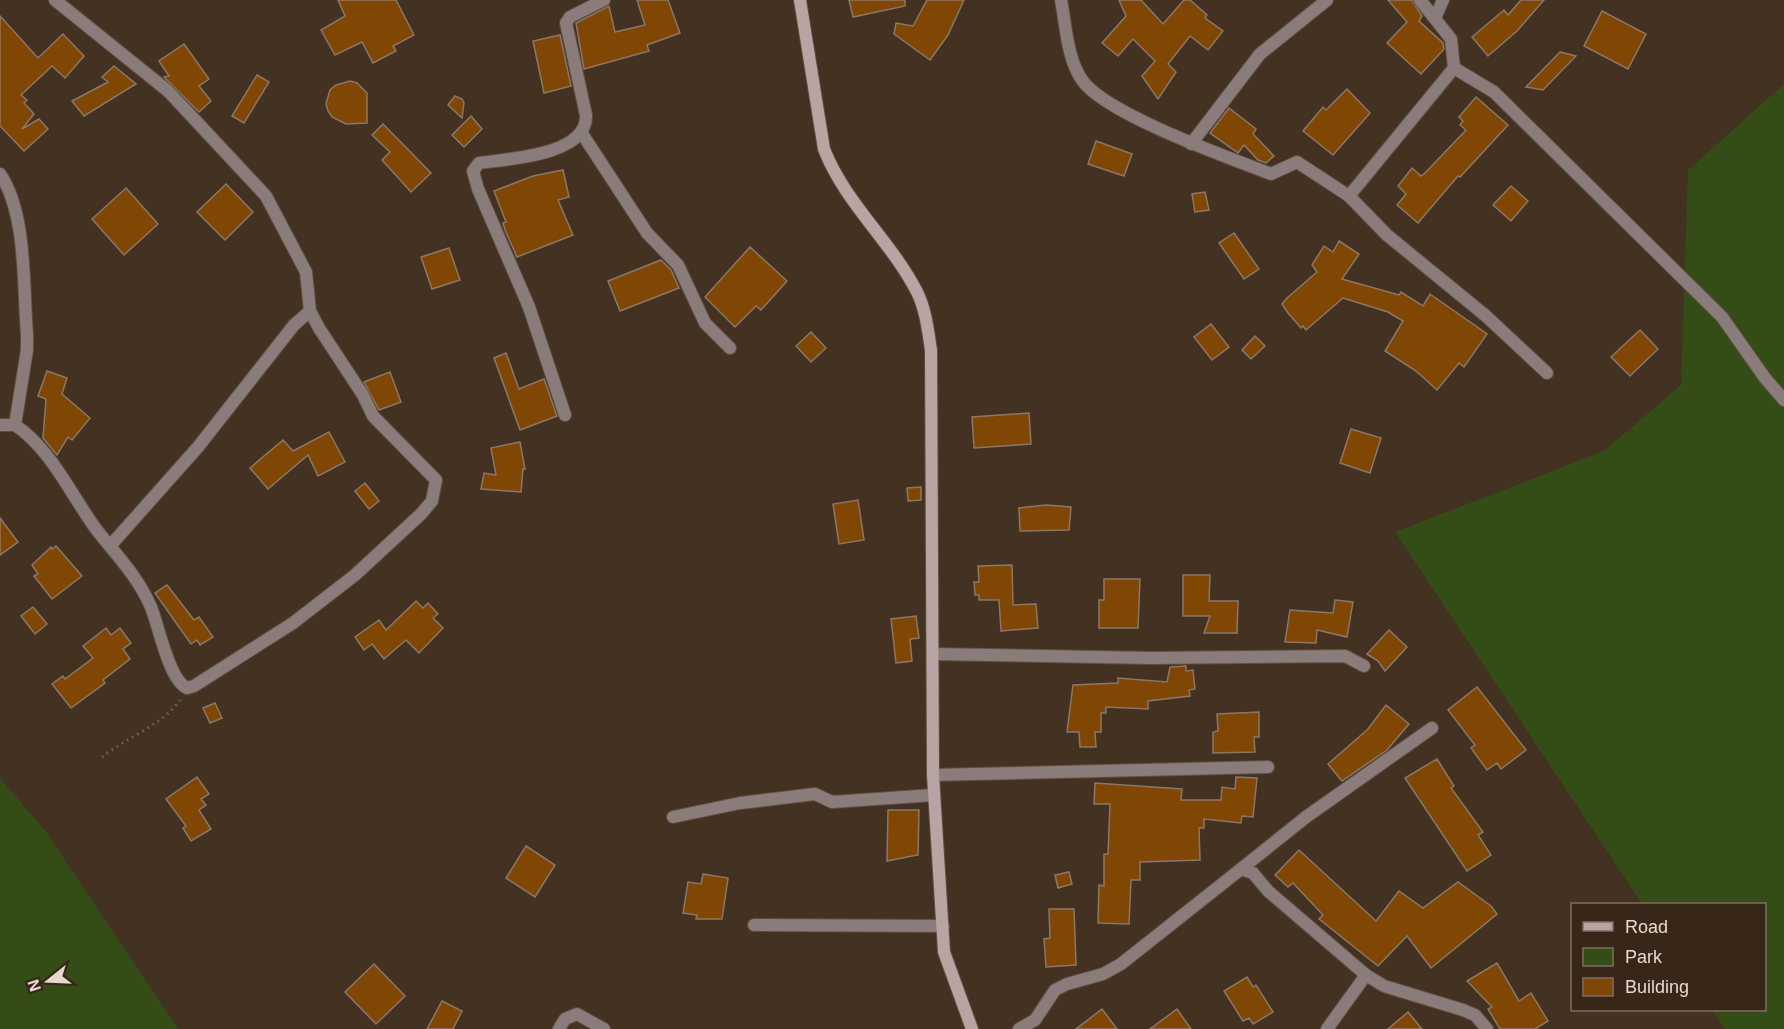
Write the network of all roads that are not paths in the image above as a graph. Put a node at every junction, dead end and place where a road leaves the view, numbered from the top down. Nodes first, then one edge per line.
1 (55, 0) edge
2 (604, 0) edge
3 (800, 0) edge
4 (1061, 0) edge
5 (1327, 0) edge
6 (1420, 0) edge
7 (1443, 0) edge
8 (1435, 18) junction
9 (1454, 68) junction
10 (580, 132) junction
11 (1191, 144) junction
12 (0, 174) edge
13 (1349, 196) junction
14 (310, 311) junction
15 (730, 348) dead end
16 (1547, 373) dead end
17 (1784, 400) edge
18 (565, 415) dead end
19 (0, 425) edge
20 (15, 426) junction
21 (110, 546) junction
22 (933, 654) junction
23 (1364, 666) dead end
24 (1432, 728) dead end
25 (1268, 767) dead end
26 (933, 775) junction
27 (934, 795) junction
28 (673, 817) dead end
29 (1241, 869) junction
30 (754, 925) dead end
31 (943, 926) junction
32 (1366, 975) junction
33 (559, 1029) edge
34 (604, 1029) edge
35 (972, 1029) edge
36 (1020, 1029) edge
37 (1327, 1029) edge
38 (1487, 1029) edge

1 - 14 street
2 - 10 street
3 - 22 street
4 - 11 street
5 - 11 street
6 - 8 street
7 - 8 street
8 - 9 street
9 - 13 street
9 - 17 street
10 - 15 street
10 - 18 street
11 - 13 street
12 - 20 street
13 - 16 street
14 - 21 street
14 - 21 street
19 - 20 street
20 - 21 street
22 - 23 street
22 - 26 street
24 - 29 street
25 - 26 street
26 - 27 street
27 - 28 street
27 - 31 street
29 - 32 street
29 - 36 street
30 - 31 street
31 - 35 street
32 - 37 street
32 - 38 street
33 - 34 street

